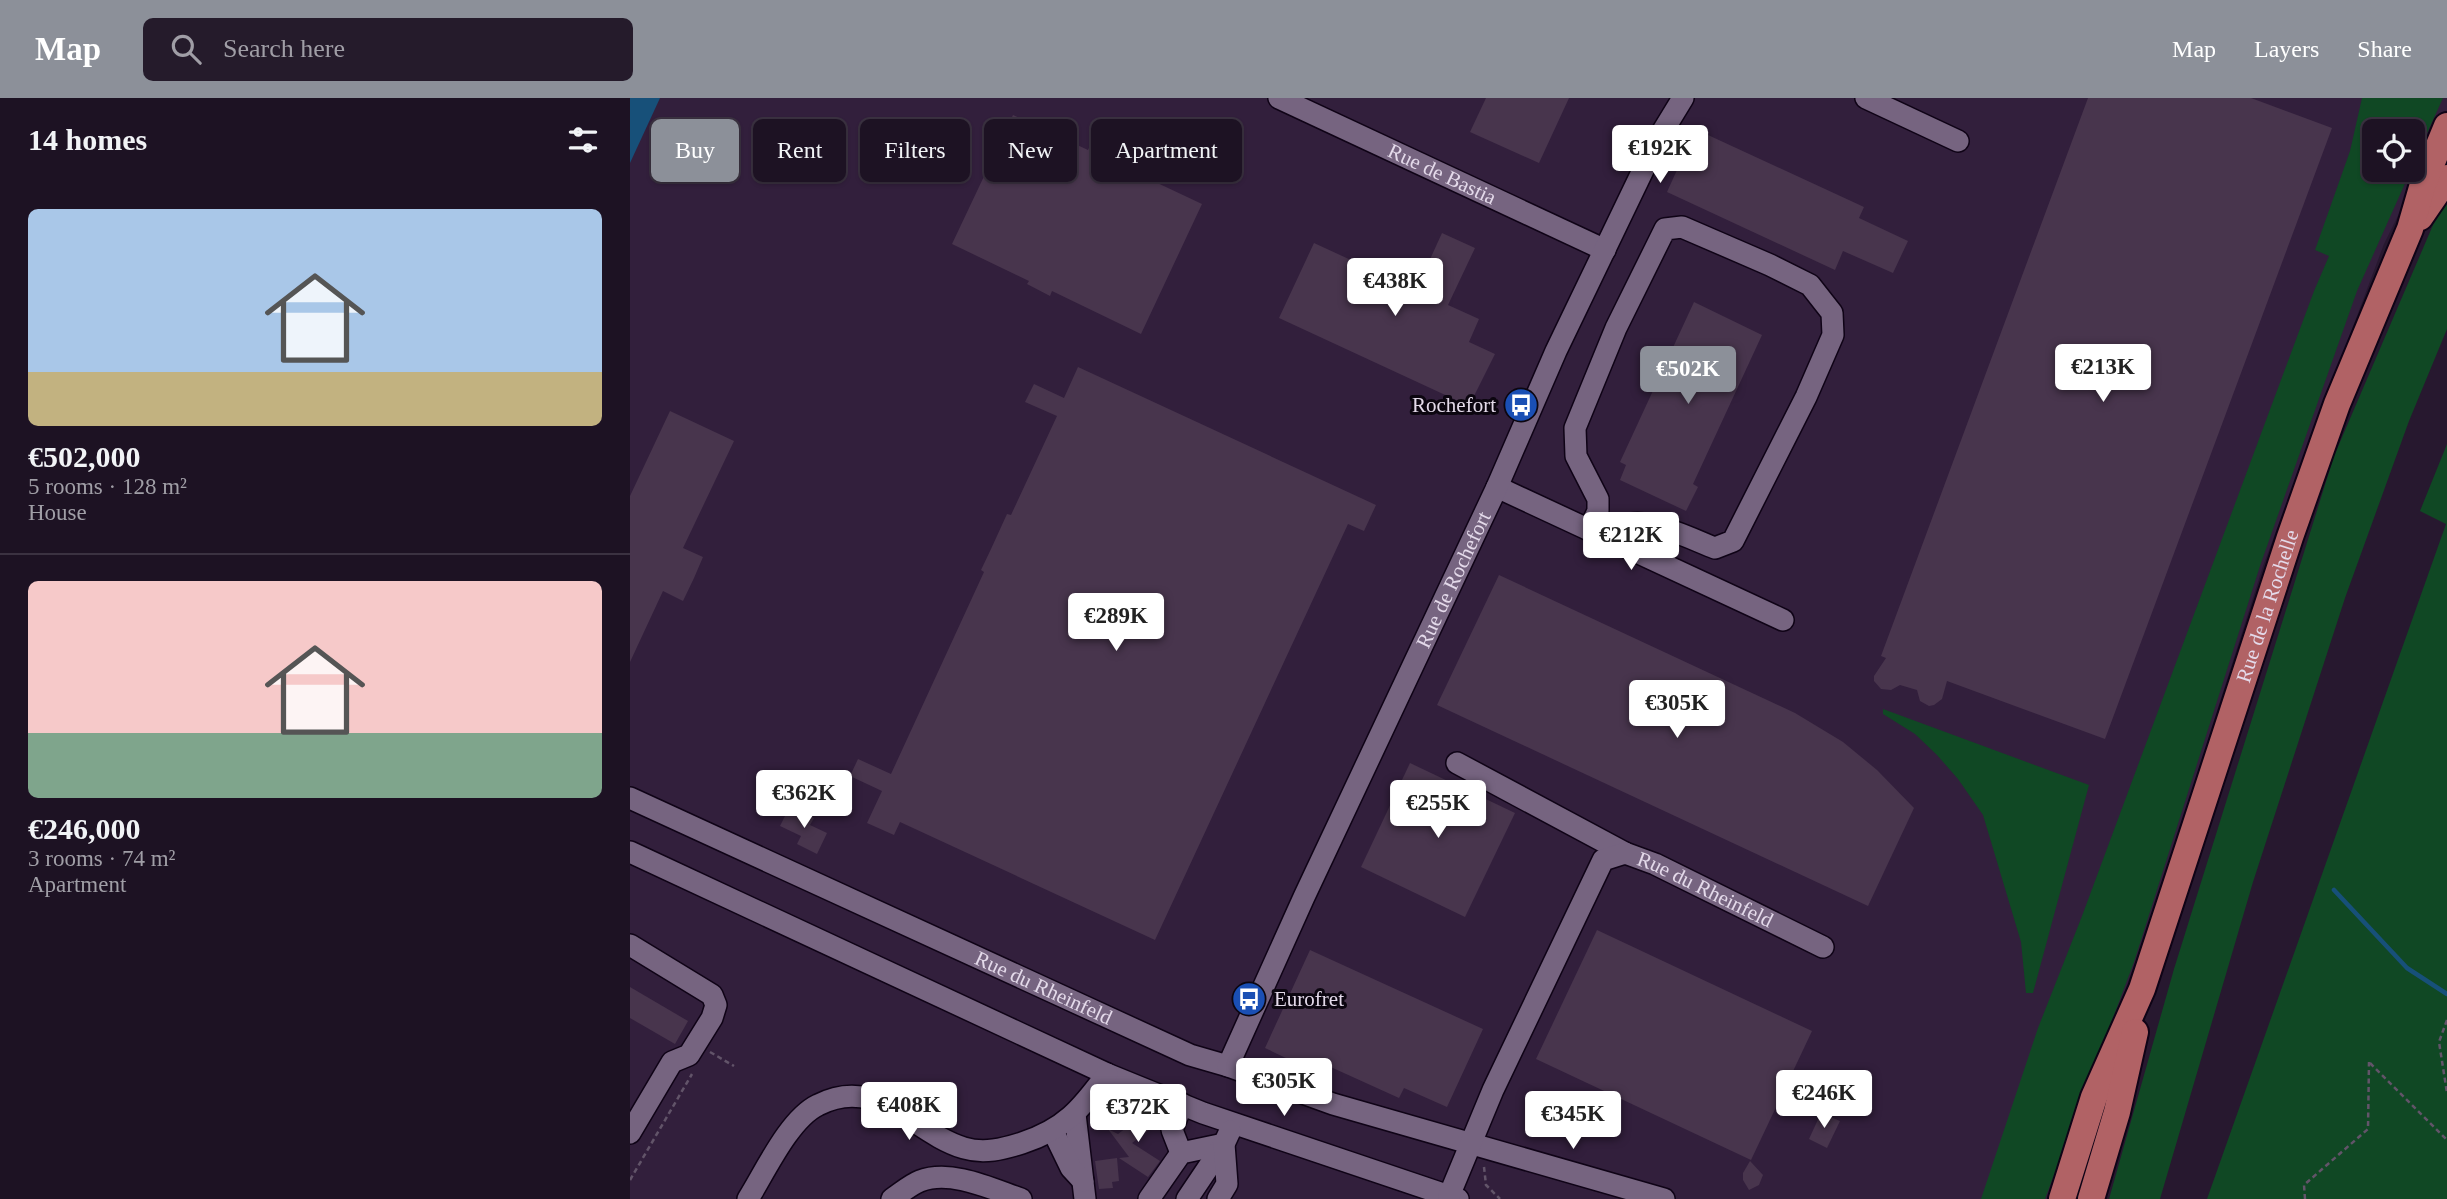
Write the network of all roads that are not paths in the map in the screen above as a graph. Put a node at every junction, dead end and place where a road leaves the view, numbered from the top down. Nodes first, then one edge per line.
1 (1279, 98) edge
2 (1683, 98) edge
3 (1866, 98) edge
4 (2447, 127) edge
5 (1958, 141) dead end
6 (2447, 178) edge
7 (2410, 229) junction
8 (1605, 250) junction
9 (1497, 487) junction
10 (1589, 530) junction
11 (1615, 541) junction
12 (1783, 620) dead end
13 (1457, 763) dead end
14 (630, 798) edge
15 (630, 852) edge
16 (1625, 853) junction
17 (630, 945) edge
18 (1823, 947) dead end
19 (2142, 989) junction
20 (1228, 1066) junction
21 (1107, 1074) junction
22 (1182, 1104) junction
23 (1075, 1114) junction
24 (1234, 1123) junction
25 (1053, 1131) junction
26 (630, 1133) edge
27 (1470, 1143) junction
28 (1224, 1144) junction
29 (1181, 1153) junction
30 (1084, 1190) edge
31 (1009, 1197) edge
32 (1454, 1197) edge
33 (748, 1199) edge
34 (892, 1199) edge
35 (1149, 1199) edge
36 (1187, 1199) edge
37 (1218, 1199) edge
38 (1664, 1199) edge
39 (2062, 1199) edge
40 (2091, 1199) edge

1 - 8 street, Rue de Bastia
2 - 8 street, Rue de Rochefort
3 - 5 street
4 - 7 main road, Rue de la Rochelle
6 - 7 main road, Rue de la Rochelle
7 - 19 main road, Rue de la Rochelle
8 - 9 street, Rue de Rochefort
9 - 10 street
9 - 20 street, Rue de Rochefort
10 - 11 street
10 - 11 street
11 - 12 street
13 - 16 street
14 - 20 street, Rue du Rheinfeld
15 - 21 street, Rue du Rheinfeld
16 - 18 street, Rue du Rheinfeld
16 - 27 street, Rue du Rheinfeld
17 - 26 street
19 - 39 main road, Rue de la Rochelle
19 - 40 main road, Rue de la Rochelle
20 - 27 street, Rue du Rheinfeld
21 - 22 street, Rue du Rheinfeld
21 - 23 street
22 - 24 street, Rue du Rheinfeld
22 - 29 street
23 - 25 street
23 - 30 street
24 - 28 street
24 - 32 street, Rue du Rheinfeld
25 - 30 street
25 - 33 street
27 - 32 street, Rue du Rheinfeld
27 - 38 street, Rue du Rheinfeld
28 - 29 street
28 - 36 street
28 - 37 street
29 - 35 street
31 - 34 street

